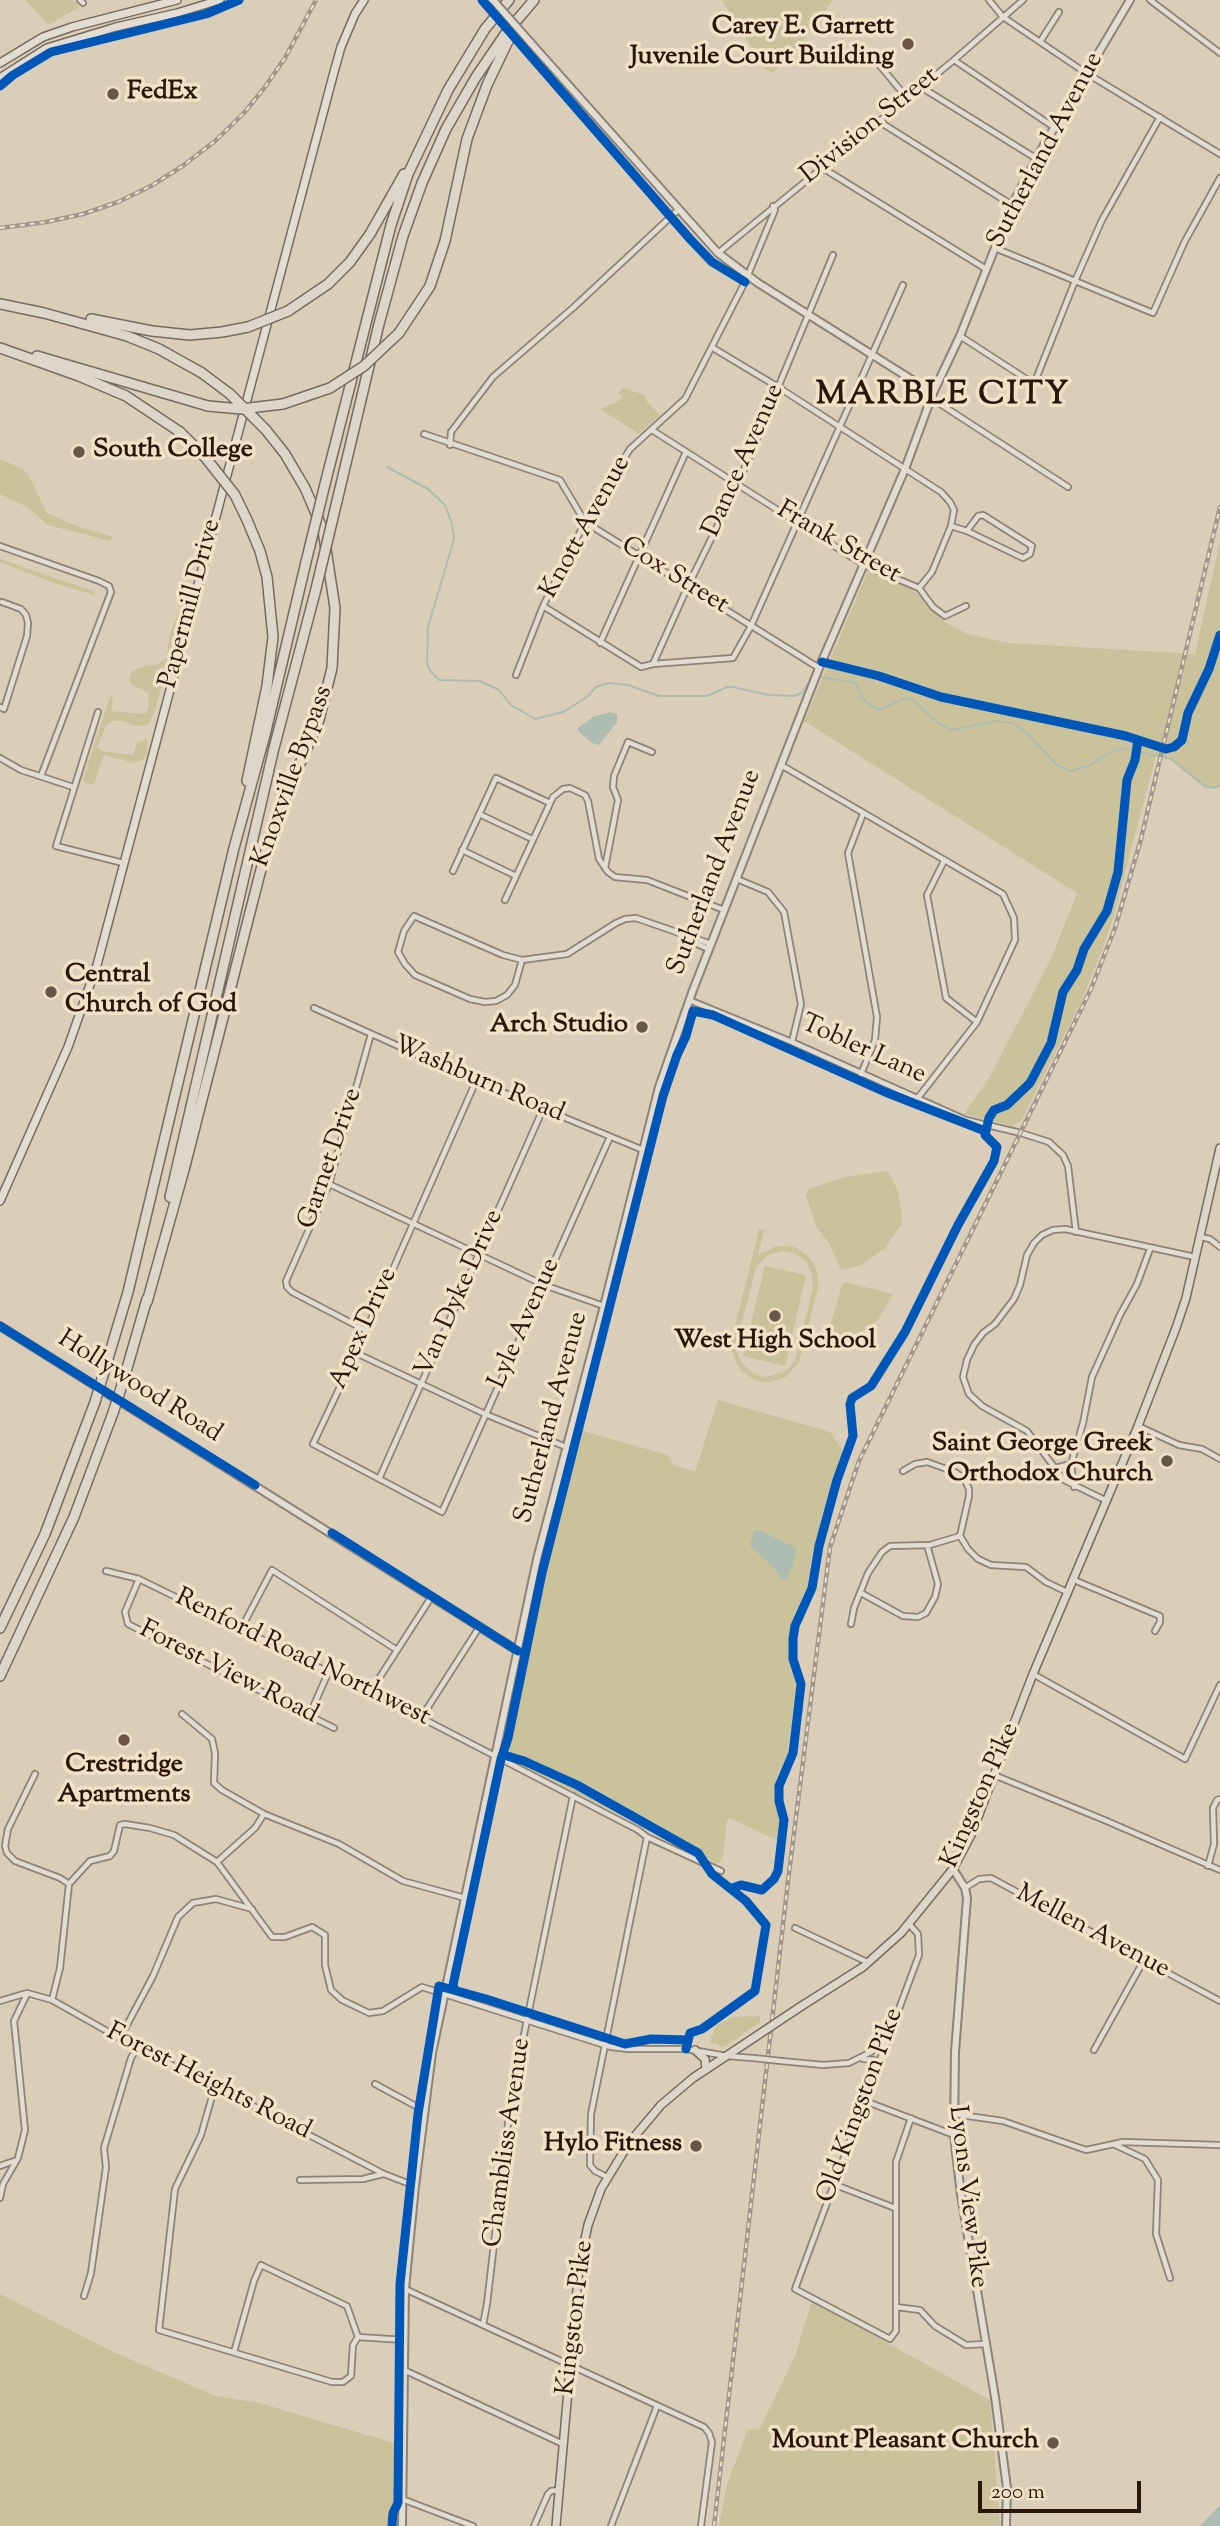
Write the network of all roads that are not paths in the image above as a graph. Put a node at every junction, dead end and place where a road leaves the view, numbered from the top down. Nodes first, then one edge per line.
1 (177, 0) edge
2 (220, 0) edge
3 (364, 0) edge
4 (494, 0) edge
5 (509, 0) edge
6 (535, 0) edge
7 (1023, 0) edge
8 (1130, 0) edge
9 (1150, 0) edge
10 (992, 1) edge
11 (1059, 12) dead end
12 (1003, 17) junction
13 (1040, 42) junction
14 (1220, 53) edge
15 (871, 55) dead end
16 (954, 60) junction
17 (0, 62) edge
18 (1086, 73) junction
19 (0, 78) edge
20 (921, 87) junction
21 (907, 98) junction
22 (1160, 117) junction
23 (879, 122) junction
24 (430, 127) junction
25 (1055, 128) junction
26 (1220, 154) edge
27 (1037, 159) junction
28 (821, 167) junction
29 (1220, 178) edge
30 (1012, 205) junction
31 (774, 208) junction
32 (678, 210) junction
33 (995, 248) junction
34 (718, 253) junction
35 (833, 256) dead end
36 (986, 269) junction
37 (747, 276) junction
38 (1075, 281) junction
39 (903, 285) dead end
40 (0, 304) edge
41 (44, 313) junction
42 (808, 315) junction
43 (960, 336) junction
44 (0, 348) edge
45 (713, 348) junction
46 (14, 352) junction
47 (871, 354) junction
48 (778, 387) junction
49 (932, 396) junction
50 (840, 427) junction
51 (652, 430) junction
52 (424, 434) dead end
53 (450, 444) junction
54 (685, 452) junction
55 (905, 469) junction
56 (738, 484) junction
57 (1068, 487) dead end
58 (797, 520) junction
59 (585, 522) junction
60 (951, 526) junction
61 (967, 531) junction
62 (0, 547) edge
63 (639, 554) junction
64 (864, 565) junction
65 (688, 586) junction
66 (919, 588) junction
67 (1, 602) edge
68 (543, 606) junction
69 (966, 606) dead end
70 (0, 609) edge
71 (751, 626) junction
72 (600, 643) junction
73 (653, 664) junction
74 (819, 668) junction
75 (516, 675) dead end
76 (0, 707) edge
77 (98, 712) dead end
78 (652, 752) dead end
79 (0, 758) edge
80 (781, 765) junction
81 (41, 776) junction
82 (72, 787) junction
83 (550, 803) junction
84 (478, 814) junction
85 (863, 814) junction
86 (533, 839) junction
87 (234, 848) junction
88 (462, 850) junction
89 (944, 861) junction
90 (123, 863) junction
91 (605, 868) junction
92 (453, 870) dead end
93 (516, 876) junction
94 (737, 879) junction
95 (505, 900) dead end
96 (724, 910) junction
97 (710, 947) junction
98 (522, 960) junction
99 (690, 1000) junction
100 (314, 1008) dead end
101 (976, 1021) junction
102 (371, 1034) junction
103 (792, 1042) junction
104 (861, 1074) junction
105 (476, 1081) junction
106 (918, 1099) junction
107 (543, 1109) junction
108 (610, 1137) junction
109 (1220, 1148) edge
110 (643, 1150) junction
111 (329, 1184) junction
112 (0, 1201) edge
113 (412, 1223) junction
114 (1076, 1232) junction
115 (1200, 1237) junction
116 (1220, 1247) edge
117 (1150, 1249) junction
118 (479, 1254) junction
119 (1195, 1257) junction
120 (544, 1285) junction
121 (147, 1302) junction
122 (604, 1306) junction
123 (0, 1326) edge
124 (365, 1330) junction
125 (356, 1353) junction
126 (421, 1385) junction
127 (485, 1414) junction
128 (1138, 1426) junction
129 (566, 1447) junction
130 (1220, 1460) edge
131 (1071, 1464) junction
132 (1054, 1468) junction
133 (903, 1471) dead end
134 (379, 1479) junction
135 (1074, 1487) junction
136 (1107, 1501) junction
137 (442, 1512) joint
138 (960, 1536) junction
139 (927, 1545) junction
140 (106, 1571) dead end
141 (139, 1578) junction
142 (1074, 1580) junction
143 (1068, 1592) junction
144 (862, 1593) junction
145 (433, 1595) junction
146 (851, 1624) dead end
147 (480, 1626) junction
148 (0, 1628) edge
149 (242, 1629) junction
150 (1155, 1631) dead end
151 (397, 1650) junction
152 (518, 1651) junction
153 (328, 1673) junction
154 (1033, 1674) junction
155 (0, 1676) edge
156 (1220, 1685) edge
157 (369, 1694) junction
158 (182, 1714) dead end
159 (310, 1714) junction
160 (421, 1718) junction
161 (334, 1728) dead end
162 (495, 1756) junction
163 (35, 1774) dead end
164 (993, 1775) junction
165 (573, 1796) junction
166 (1220, 1799) edge
167 (264, 1814) junction
168 (647, 1837) junction
169 (217, 1861) junction
170 (1208, 1866) junction
171 (953, 1869) junction
172 (1220, 1870) edge
173 (721, 1871) dead end
174 (69, 1884) junction
175 (965, 1888) junction
176 (465, 1898) junction
177 (253, 1910) junction
178 (910, 1925) junction
179 (795, 1928) dead end
180 (1144, 1961) junction
181 (868, 1962) junction
182 (27, 1993) junction
183 (446, 1995) junction
184 (52, 2000) junction
185 (0, 2001) edge
186 (1220, 2001) edge
187 (527, 2019) junction
188 (888, 2036) junction
189 (120, 2039) junction
190 (606, 2046) junction
191 (137, 2048) junction
192 (695, 2050) junction
193 (1094, 2050) dead end
194 (727, 2056) junction
195 (859, 2059) junction
196 (877, 2067) junction
197 (706, 2069) junction
198 (375, 2084) dead end
199 (215, 2086) junction
200 (865, 2101) junction
201 (425, 2110) junction
202 (953, 2113) junction
203 (911, 2118) junction
204 (954, 2135) junction
205 (1113, 2144) junction
206 (1220, 2145) edge
207 (18, 2158) junction
208 (0, 2166) edge
209 (384, 2174) junction
210 (607, 2178) junction
211 (300, 2180) dead end
212 (833, 2184) junction
213 (415, 2186) junction
214 (0, 2198) edge
215 (895, 2208) junction
216 (1170, 2278) dead end
217 (405, 2289) junction
218 (85, 2296) dead end
219 (896, 2307) junction
220 (483, 2325) junction
221 (358, 2337) junction
222 (404, 2340) junction
223 (986, 2344) junction
224 (234, 2353) junction
225 (569, 2365) junction
226 (404, 2370) junction
227 (657, 2406) junction
228 (563, 2444) junction
229 (559, 2490) junction
230 (402, 2499) junction
231 (402, 2526) edge
232 (473, 2526) edge
233 (534, 2526) edge
234 (556, 2526) edge
235 (611, 2526) edge
236 (701, 2526) edge
237 (1006, 2526) edge

1 - 17 main road
2 - 19 main road
3 - 90 main road, Papermill Drive
4 - 32 street, bridge
5 - 24 highway
6 - 46 highway, bridge
6 - 121 highway, bridge
7 - 12 street, Division Street
8 - 18 street, Sutherland Avenue
9 - 14 street
10 - 12 street
11 - 13 street
12 - 13 street
12 - 16 street, Division Street
13 - 18 street
15 - 21 street
16 - 20 street, Division Street
16 - 25 street
18 - 22 street
18 - 25 street, Sutherland Avenue
20 - 21 street, Division Street
20 - 27 street
21 - 23 street, Division Street
22 - 26 street
22 - 38 street
23 - 28 street, Division Street
23 - 30 street
24 - 41 highway, bridge
24 - 87 highway, bridge
25 - 27 street, Sutherland Avenue
27 - 30 street, Sutherland Avenue
28 - 31 street, Division Street
28 - 36 street
29 - 38 street
30 - 33 street, Sutherland Avenue
31 - 34 street, Division Street
31 - 37 street, Knott Avenue
32 - 34 street
32 - 53 street
33 - 36 street, Sutherland Avenue
33 - 38 street
34 - 37 street
35 - 42 street, Dance Avenue
36 - 43 street, Sutherland Avenue
37 - 42 street
37 - 45 street, Knott Avenue
38 - 43 street
39 - 47 street
40 - 41 highway, Knoxville Bypass
41 - 121 highway, Knoxville Bypass, bridge
42 - 47 street
42 - 48 street, Dance Avenue
43 - 49 street, Sutherland Avenue
44 - 46 highway, Knoxville Bypass
45 - 48 street
45 - 51 street, Knott Avenue
46 - 87 highway, Knoxville Bypass, bridge
47 - 49 street
47 - 50 street
48 - 50 street
48 - 56 street, Dance Avenue
49 - 55 street, Sutherland Avenue
49 - 57 street
50 - 55 street
50 - 58 street
51 - 54 street, Frank Street
51 - 59 street, Knott Avenue
52 - 53 street, Cox Street
53 - 59 street, Cox Street
54 - 56 street, Frank Street
54 - 63 street
55 - 60 street
55 - 64 street, Sutherland Avenue
56 - 58 street, Frank Street
56 - 65 street, Dance Avenue
58 - 64 street, Frank Street
58 - 71 street
59 - 63 street, Cox Street
59 - 68 street, Knott Avenue
60 - 61 street
60 - 66 street
61 - 61 street
62 - 81 street
63 - 65 street, Cox Street
63 - 72 street
64 - 66 street, Frank Street
64 - 74 street, Sutherland Avenue
65 - 71 street, Cox Street
65 - 73 street, Dance Avenue
66 - 69 street
67 - 70 street
67 - 76 street
68 - 72 street
68 - 75 street, Knott Avenue
71 - 73 street
71 - 74 street, Cox Street
72 - 73 street
74 - 80 street, Sutherland Avenue
77 - 82 street
78 - 91 street
79 - 81 street
80 - 85 street
80 - 94 street, Sutherland Avenue
81 - 82 street
82 - 90 street
83 - 84 street
83 - 86 street
83 - 91 street
84 - 86 street
84 - 88 street
85 - 89 street
85 - 104 street
86 - 93 street
87 - 148 highway, bridge
88 - 92 street
88 - 93 street
89 - 101 street
89 - 101 street
90 - 112 main road, Papermill Drive
91 - 96 street
93 - 95 street
94 - 96 street, Sutherland Avenue
94 - 103 street
96 - 97 street, Sutherland Avenue
97 - 98 street
97 - 99 street, Sutherland Avenue
98 - 98 street
99 - 103 street, Tobler Lane
99 - 110 street, Sutherland Avenue
100 - 102 street, Washburn Road
101 - 106 street
102 - 105 street, Washburn Road
102 - 111 street, Garnet Drive
103 - 104 street, Tobler Lane
104 - 106 street, Tobler Lane
105 - 107 street, Washburn Road
105 - 113 street, Apex Drive
106 - 114 street, Tobler Lane
107 - 108 street, Washburn Road
107 - 118 street, Van Dyke Drive
108 - 110 street, Washburn Road
108 - 120 street, Lyle Avenue
109 - 115 main road, Kingston Pike
110 - 122 street, Sutherland Avenue
111 - 113 street
111 - 124 street, Garnet Drive
113 - 118 street
113 - 124 street, Apex Drive
114 - 117 street
114 - 132 street
115 - 116 street
115 - 119 main road, Kingston Pike
117 - 119 street
117 - 131 street
118 - 120 street
118 - 126 street, Van Dyke Drive
119 - 128 main road, Kingston Pike
120 - 122 street
120 - 127 street, Lyle Avenue
121 - 155 highway, bridge
122 - 129 street, Sutherland Avenue
123 - 145 street, Hollywood Road
124 - 125 street, Apex Drive
125 - 126 street
125 - 134 street, Apex Drive
126 - 127 street
126 - 134 street, Van Dyke Drive
127 - 129 street
127 - 137 street, Lyle Avenue
128 - 130 street
128 - 136 main road, Kingston Pike
129 - 152 street, Sutherland Avenue
131 - 132 street
131 - 135 street
132 - 135 street
133 - 138 street
134 - 137 street, Apex Drive
135 - 136 street
136 - 142 main road, Kingston Pike
138 - 139 street
138 - 143 street
139 - 144 street
139 - 144 street
140 - 141 street, Renford Road Northwest
141 - 149 street, Renford Road Northwest
141 - 159 street, Forest View Road
142 - 143 main road, Kingston Pike
142 - 150 street
143 - 154 main road, Kingston Pike
144 - 146 street
145 - 147 street, Hollywood Road
145 - 151 street
147 - 152 street, Hollywood Road
147 - 160 street
149 - 151 street
149 - 153 street, Renford Road Northwest
151 - 157 street
152 - 162 street, Sutherland Avenue
153 - 157 street, Renford Road Northwest
153 - 159 street
154 - 156 street
154 - 164 main road, Kingston Pike
157 - 160 street, Renford Road Northwest
158 - 167 street
159 - 161 street, Forest View Road
160 - 162 street, Renford Road Northwest
162 - 165 street, Renford Road Northwest
162 - 176 street, Sutherland Avenue
163 - 174 street
164 - 170 street
164 - 171 main road, Kingston Pike
165 - 168 street, Renford Road Northwest
165 - 187 street, Chambliss Avenue
166 - 170 street
167 - 169 street
167 - 176 street
168 - 173 street, Renford Road Northwest
168 - 190 street
169 - 174 street
169 - 177 street
170 - 172 street
171 - 175 street
171 - 178 main road, Kingston Pike
174 - 184 street
175 - 180 street, Mellen Avenue
175 - 202 street, Lyons View Pike
176 - 183 street, Sutherland Avenue
177 - 183 street
177 - 189 street
178 - 181 main road, Kingston Pike
178 - 188 street, Old Kingston Pike
179 - 181 street
180 - 186 street, Mellen Avenue
180 - 193 street
181 - 194 main road, Kingston Pike, bridge
182 - 184 street, Forest Heights Road
182 - 185 street
182 - 207 street
183 - 187 street
183 - 201 street, Sutherland Avenue
184 - 189 street, Forest Heights Road
187 - 190 street
187 - 220 street, Chambliss Avenue
188 - 195 street
188 - 196 street, Old Kingston Pike
189 - 191 street, Forest Heights Road
190 - 192 street
190 - 210 street
191 - 199 street, Forest Heights Road
191 - 218 street
192 - 194 street
192 - 197 main road
194 - 195 street, bridge
194 - 197 main road, Kingston Pike
195 - 196 street
196 - 200 street, Old Kingston Pike
197 - 210 main road, Kingston Pike
198 - 201 street
199 - 209 street, Forest Heights Road
199 - 224 street
200 - 203 street
200 - 212 street, Old Kingston Pike
201 - 213 street, Sutherland Avenue
202 - 204 street, Lyons View Pike
202 - 205 street
203 - 204 street
203 - 215 street
204 - 223 street, Lyons View Pike
205 - 206 street
205 - 216 street
207 - 208 street
207 - 214 street
209 - 211 street
209 - 213 street, Forest Heights Road
210 - 225 main road, Kingston Pike
212 - 215 street
212 - 219 street, Old Kingston Pike
213 - 217 street, Sutherland Avenue
215 - 219 street
217 - 220 street
217 - 222 street, Sutherland Avenue
219 - 223 street
220 - 225 street
221 - 222 street
221 - 224 street
221 - 224 street
222 - 226 street, Sutherland Avenue
223 - 237 street, Lyons View Pike
225 - 227 street
225 - 228 main road, Kingston Pike
226 - 228 street
226 - 230 street, Sutherland Avenue
227 - 235 street
227 - 236 street
228 - 229 main road, Kingston Pike
229 - 233 street
229 - 234 main road, Kingston Pike
230 - 231 street, Sutherland Avenue
230 - 232 street

